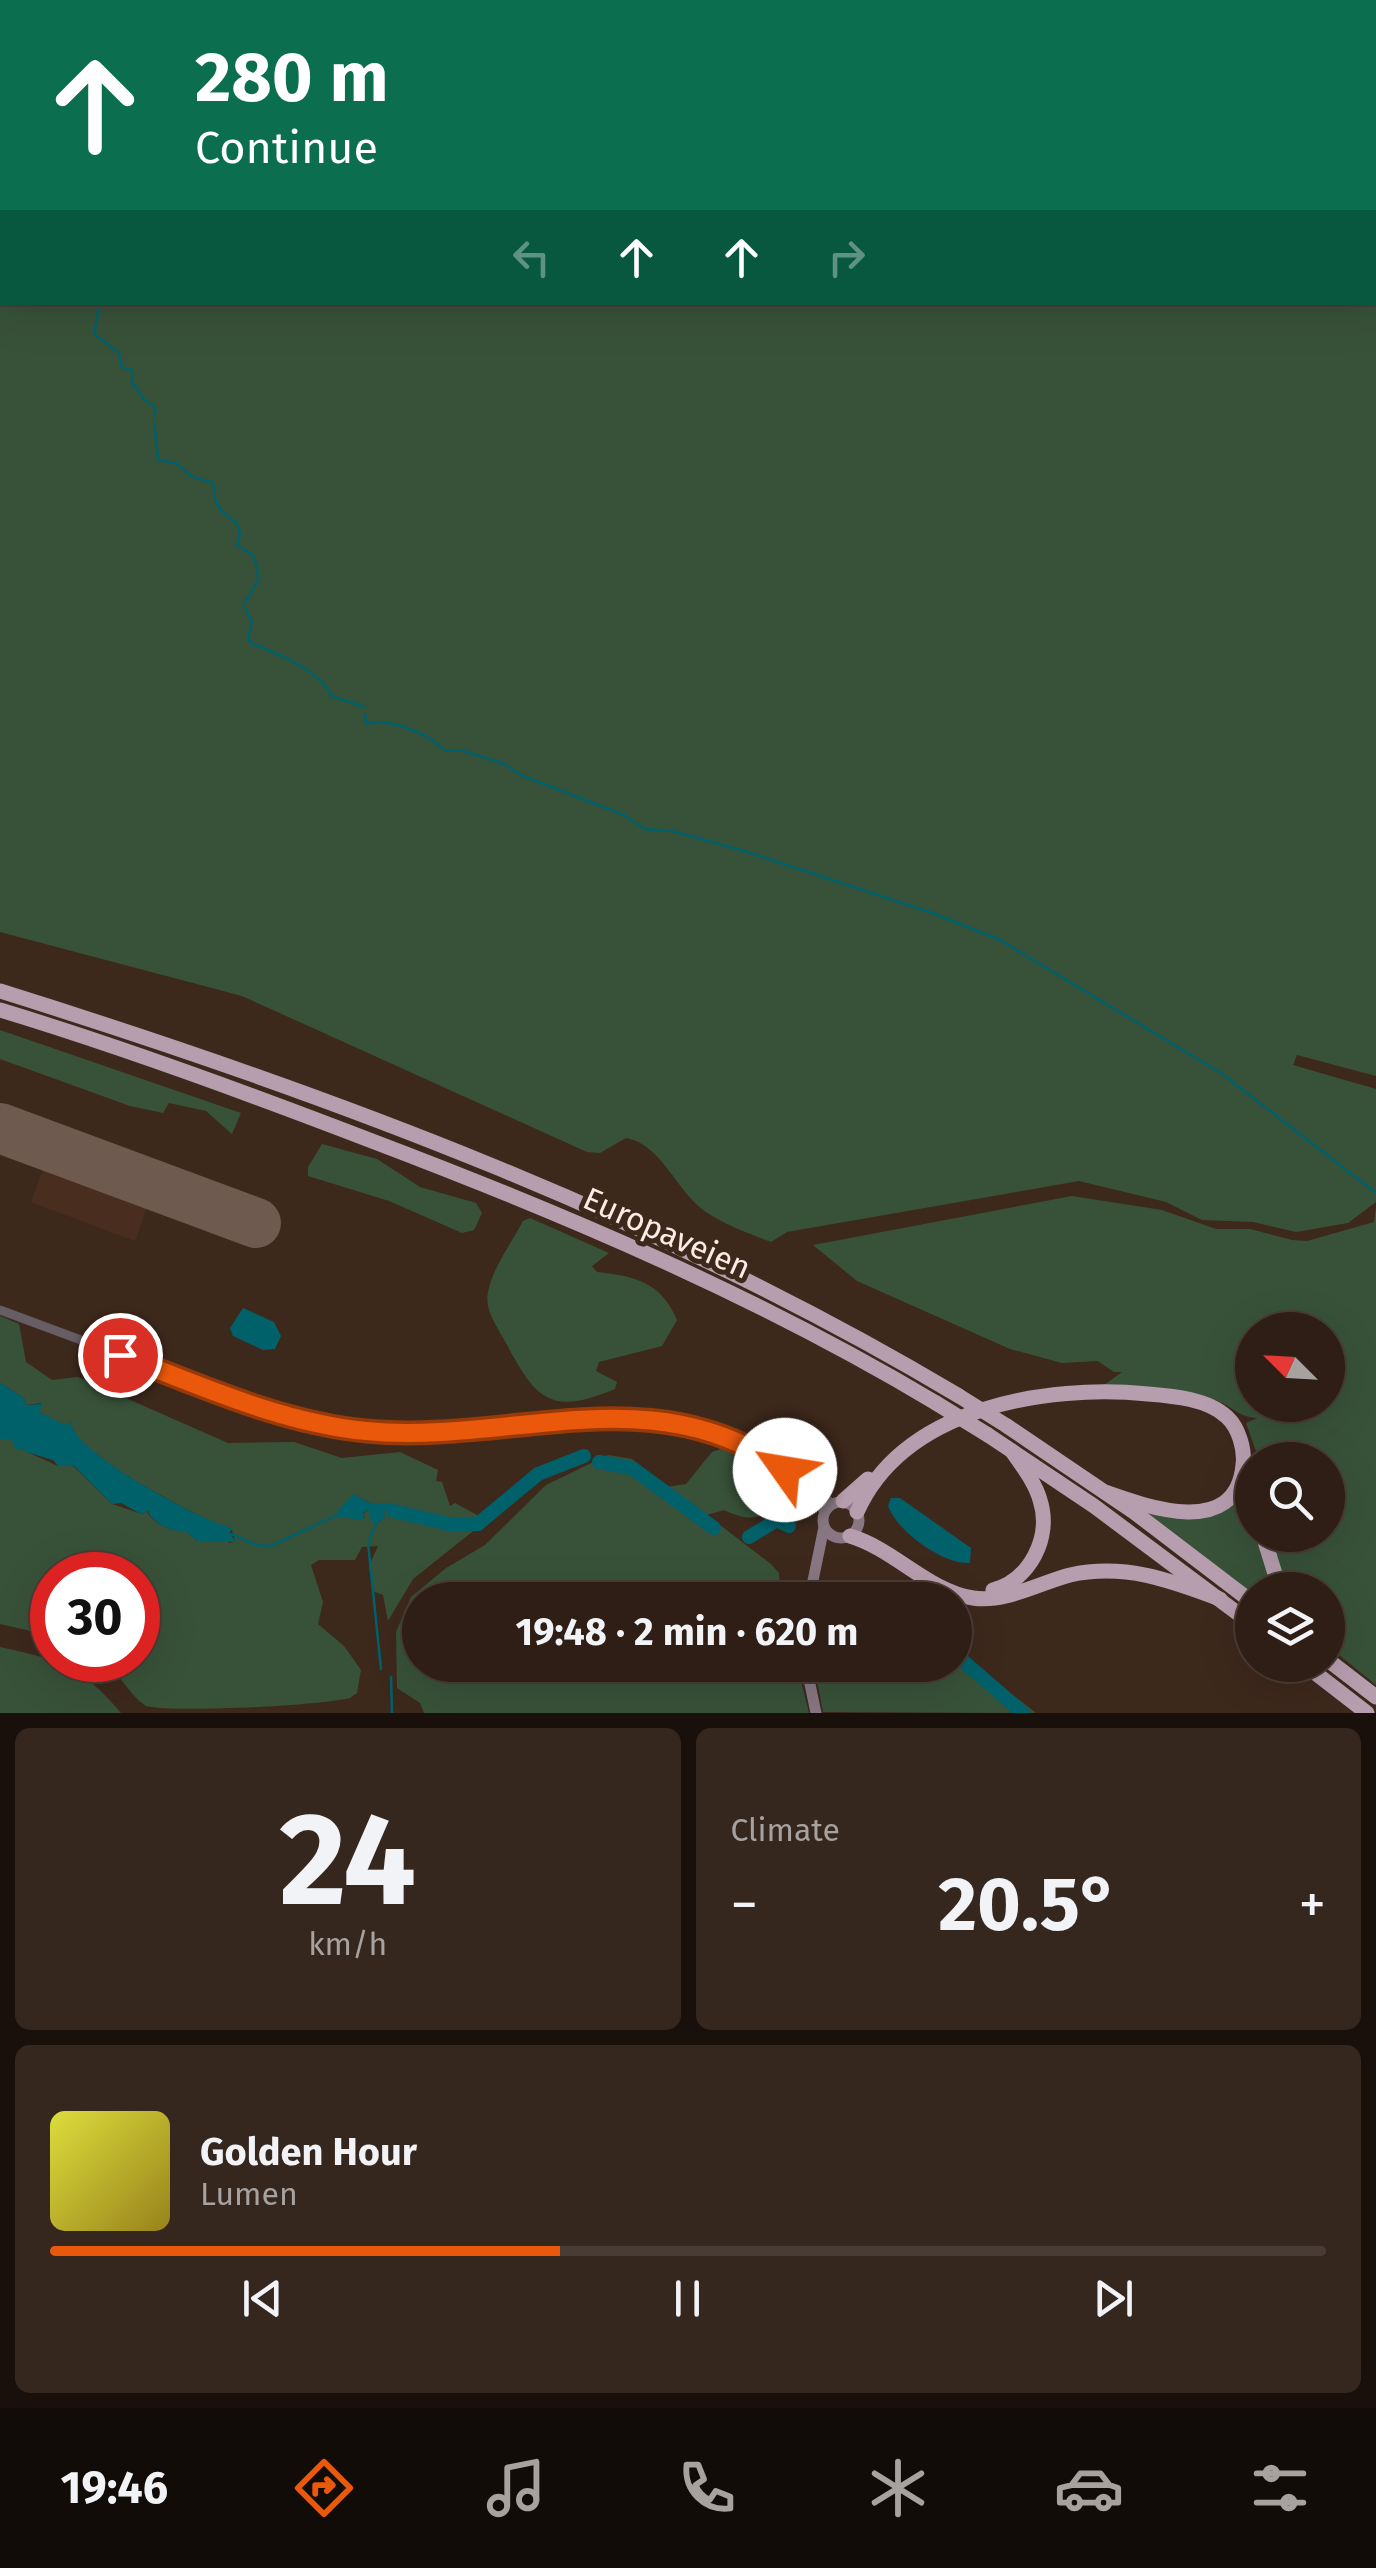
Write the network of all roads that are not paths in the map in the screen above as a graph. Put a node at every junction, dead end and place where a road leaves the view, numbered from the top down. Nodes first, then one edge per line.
1 (0, 991) edge
2 (0, 1010) edge
3 (0, 1310) edge
4 (1245, 1442) edge
5 (1012, 1451) junction
6 (1105, 1492) junction
7 (833, 1506) junction
8 (858, 1516) junction
9 (824, 1527) junction
10 (846, 1537) junction
11 (817, 1568) junction
12 (814, 1582) edge
13 (1235, 1589) edge
14 (1220, 1599) junction
15 (1235, 1611) edge
16 (1345, 1673) edge
17 (810, 1682) edge
18 (1327, 1682) edge
19 (1376, 1698) edge
20 (816, 1713) edge
21 (1367, 1713) edge

1 - 6 highway, Europaveien, bridge
2 - 5 highway, Europaveien, bridge
3 - 7 street
4 - 7 highway
5 - 8 highway
5 - 14 highway, Europaveien
6 - 8 highway
6 - 13 highway, Europaveien
7 - 8 main road
7 - 9 main road
8 - 10 main road
9 - 10 main road
9 - 11 main road
10 - 11 main road
10 - 14 highway
11 - 12 main road
14 - 15 highway, Europaveien
16 - 19 highway
17 - 20 main road
18 - 21 highway

